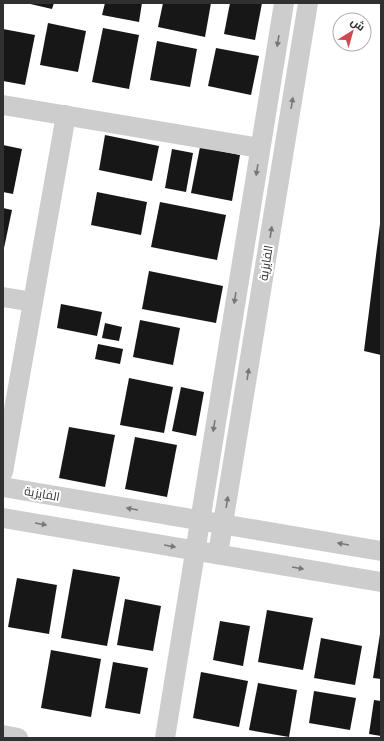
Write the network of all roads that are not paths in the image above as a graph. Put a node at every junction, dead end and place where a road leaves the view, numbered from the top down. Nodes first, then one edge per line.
1 (284, 3) edge
2 (308, 3) edge
3 (3, 104) edge
4 (66, 115) junction
5 (260, 148) junction
6 (3, 297) edge
7 (33, 302) junction
8 (3, 472) edge
9 (3, 487) edge
10 (3, 518) edge
11 (199, 521) junction
12 (223, 523) junction
13 (194, 550) junction
14 (381, 551) edge
15 (218, 554) junction
16 (381, 582) edge
17 (3, 735) edge
18 (18, 738) edge
19 (165, 738) edge

1 -> 5 street, الفايزية
12 -> 2 street, الفايزية
3 - 4 street
4 - 5 street
4 - 7 street
5 -> 11 street, الفايزية
6 - 7 street
7 - 8 street
11 -> 9 street, الفايزية
10 -> 13 street
11 - 12 street, الفايزية
11 - 13 street, الفايزية
14 -> 12 street, الفايزية
12 - 15 street, الفايزية
13 - 15 street
13 - 19 street, الفايزية
15 -> 16 street
17 - 18 street

